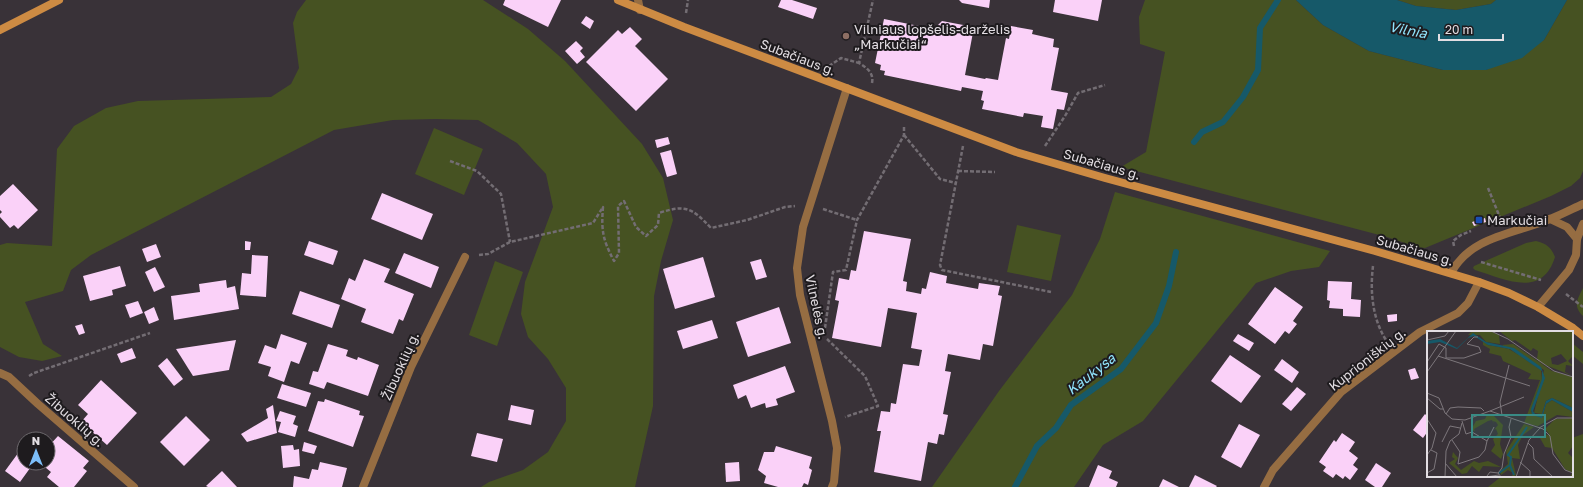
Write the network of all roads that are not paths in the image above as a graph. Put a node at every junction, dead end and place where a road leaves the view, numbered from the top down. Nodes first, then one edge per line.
1 (59, 0) edge
2 (618, 0) edge
3 (638, 0) edge
4 (640, 10) junction
5 (0, 30) edge
6 (847, 88) junction
7 (1583, 204) edge
8 (1550, 219) junction
9 (1583, 224) edge
10 (1577, 239) junction
11 (465, 258) road end
12 (1451, 273) junction
13 (1479, 282) junction
14 (1538, 307) junction
15 (1583, 336) edge
16 (0, 373) edge
17 (134, 487) edge
18 (364, 487) edge
19 (832, 487) edge
20 (1264, 487) edge

1 - 5 street
2 - 4 street, Subačiaus g.
3 - 4 street
4 - 6 street, Subačiaus g.
6 - 12 street, Subačiaus g.
6 - 19 street, Vilnelės g.
7 - 8 street
8 - 10 street
8 - 12 street
9 - 10 street
10 - 14 street
11 - 18 street, Žibuoklių g.
12 - 13 street, Subačiaus g.
13 - 14 street, Subačiaus g.
13 - 20 street, Kuprioniškių g.
14 - 15 street, Subačiaus g.
16 - 17 street, Žibuoklių g.

